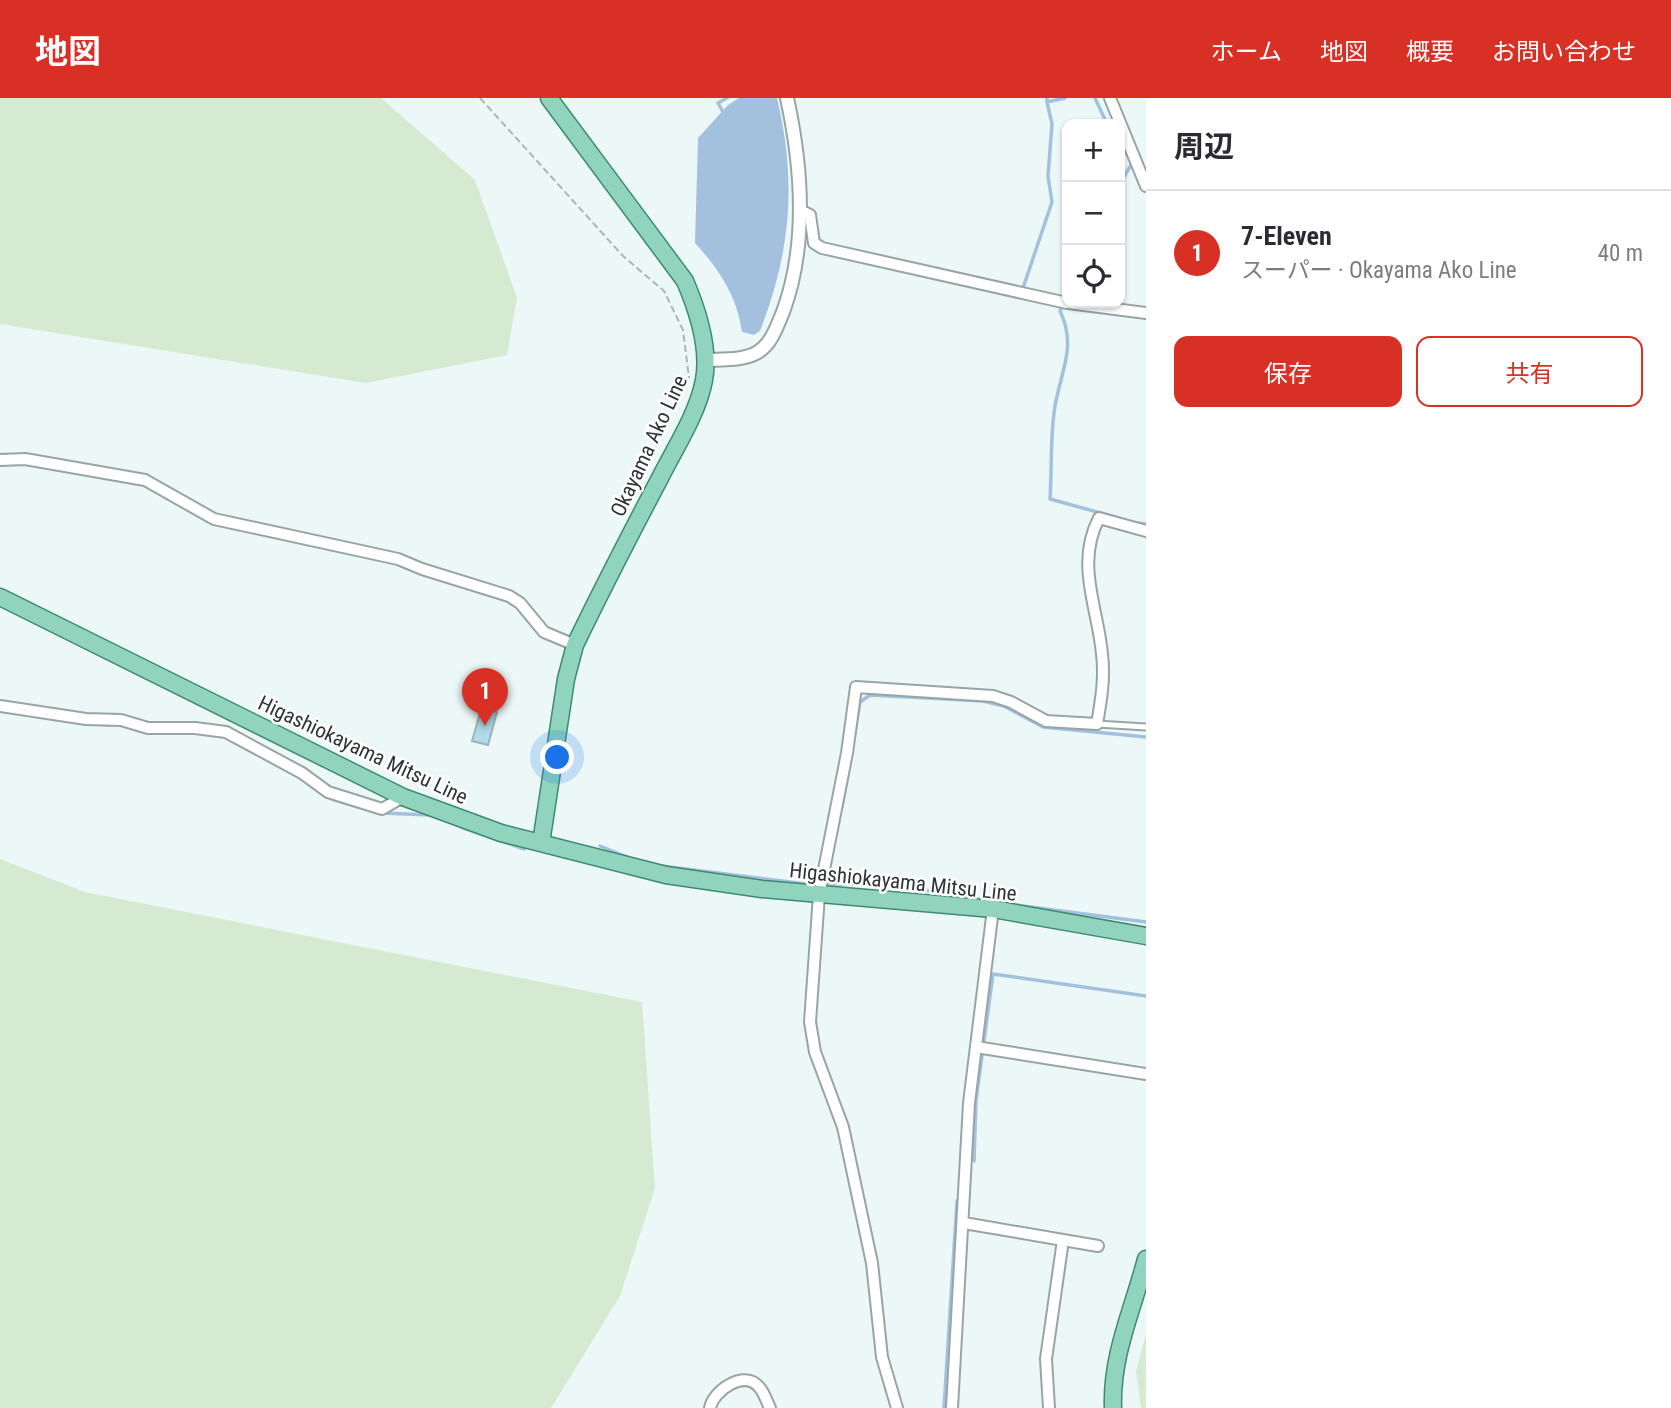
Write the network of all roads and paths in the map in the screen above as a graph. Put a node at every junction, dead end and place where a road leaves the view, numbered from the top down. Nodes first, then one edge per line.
1 (480, 98) edge
2 (549, 98) edge
3 (787, 98) edge
4 (1110, 98) edge
5 (1146, 186) edge
6 (800, 209) junction
7 (1062, 301) edge
8 (1110, 308) edge
9 (1146, 313) edge
10 (705, 360) junction
11 (699, 396) junction
12 (0, 460) edge
13 (1146, 531) edge
14 (0, 597) edge
15 (575, 645) junction
16 (0, 706) edge
17 (1097, 724) junction
18 (1146, 727) edge
19 (403, 797) junction
20 (541, 844) junction
21 (818, 895) junction
22 (993, 909) junction
23 (1146, 936) edge
24 (981, 1048) junction
25 (1146, 1073) edge
26 (964, 1223) junction
27 (1063, 1240) junction
28 (1098, 1246) dead end
29 (1146, 1259) edge
30 (710, 1408) edge
31 (770, 1408) edge
32 (897, 1408) edge
33 (952, 1408) edge
34 (1049, 1408) edge
35 (1113, 1408) edge

1 - 11 path
2 - 10 main road, Okayama Ako Line
3 - 6 street
4 - 5 street
6 - 7 street
6 - 10 street
8 - 9 street
10 - 11 main road, Okayama Ako Line
11 - 15 main road, Okayama Ako Line
12 - 15 street
13 - 17 street
14 - 19 main road, Higashiokayama Mitsu Line
15 - 20 main road, Okayama Ako Line
16 - 19 street
17 - 18 lane
17 - 21 street
19 - 20 main road, Higashiokayama Mitsu Line
20 - 21 main road, Higashiokayama Mitsu Line
21 - 22 main road, Higashiokayama Mitsu Line
21 - 32 street
22 - 23 main road, Higashiokayama Mitsu Line
22 - 24 street
24 - 25 street
24 - 26 street
26 - 27 street
26 - 33 street
27 - 28 street
27 - 34 street
29 - 35 main road
30 - 31 street

